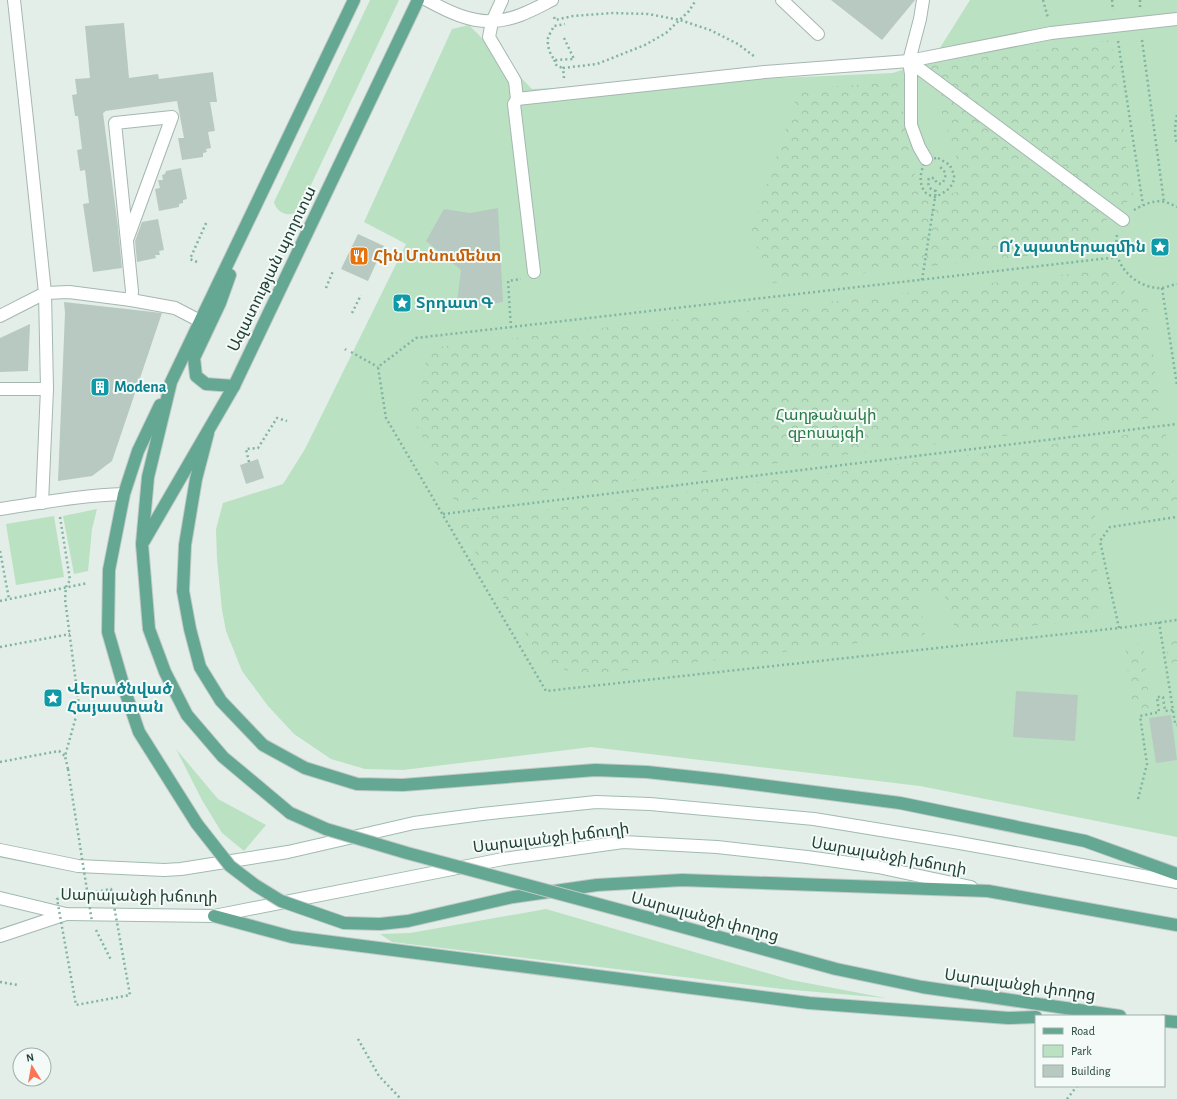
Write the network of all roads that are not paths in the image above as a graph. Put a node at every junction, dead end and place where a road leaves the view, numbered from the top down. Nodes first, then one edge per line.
1 (14, 0) edge
2 (354, 0) edge
3 (418, 0) edge
4 (427, 0) edge
5 (502, 0) edge
6 (552, 0) edge
7 (782, 0) edge
8 (923, 0) edge
9 (1177, 19) edge
10 (492, 22) junction
11 (818, 34) dead end
12 (909, 61) junction
13 (516, 99) junction
14 (926, 159) road end
15 (1124, 220) dead end
16 (128, 240) junction
17 (232, 256) junction
18 (534, 272) road end
19 (45, 293) junction
20 (131, 300) junction
21 (0, 316) edge
22 (200, 321) junction
23 (171, 382) junction
24 (234, 386) junction
25 (0, 389) edge
26 (47, 389) junction
27 (208, 433) junction
28 (124, 494) junction
29 (42, 503) junction
30 (0, 509) edge
31 (142, 544) junction
32 (0, 850) edge
33 (1177, 874) edge
34 (1177, 882) edge
35 (988, 891) junction
36 (0, 898) edge
37 (66, 914) junction
38 (214, 916) junction
39 (1177, 925) edge
40 (0, 936) edge
41 (1109, 1015) edge
42 (1035, 1018) edge
43 (1165, 1021) edge
44 (1177, 1022) edge

1 - 19 main road
2 - 17 main road
3 - 24 main road, Ազատության պողոտա
4 - 10 main road
5 - 10 main road
6 - 10 main road
7 - 11 main road
8 - 12 main road
9 - 12 main road
10 - 13 main road
12 - 13 main road
12 - 14 main road
12 - 15 main road
13 - 18 main road
16 - 16 main road
16 - 20 main road
17 - 22 main road
17 - 24 main road
19 - 20 main road
19 - 21 main road
19 - 26 main road
20 - 22 main road
22 - 23 main road
23 - 28 main road
23 - 31 main road
24 - 27 main road, Ազատության պողոտա
25 - 26 main road
26 - 29 main road
27 - 31 main road, Ազատության պողոտա
27 - 33 main road
28 - 29 main road
28 - 35 main road, bridge
29 - 30 main road
31 - 41 main road, Սարալանջի փողոց, bridge
32 - 34 main road, Սարալանջի խճուղի
35 - 38 main road, Սարալանջի խճուղի
35 - 39 main road, Սարալանջի խճուղի
36 - 37 main road, Սարալանջի խճուղի
37 - 38 main road, Սարալանջի խճուղի
37 - 40 main road
38 - 42 main road
43 - 44 main road

